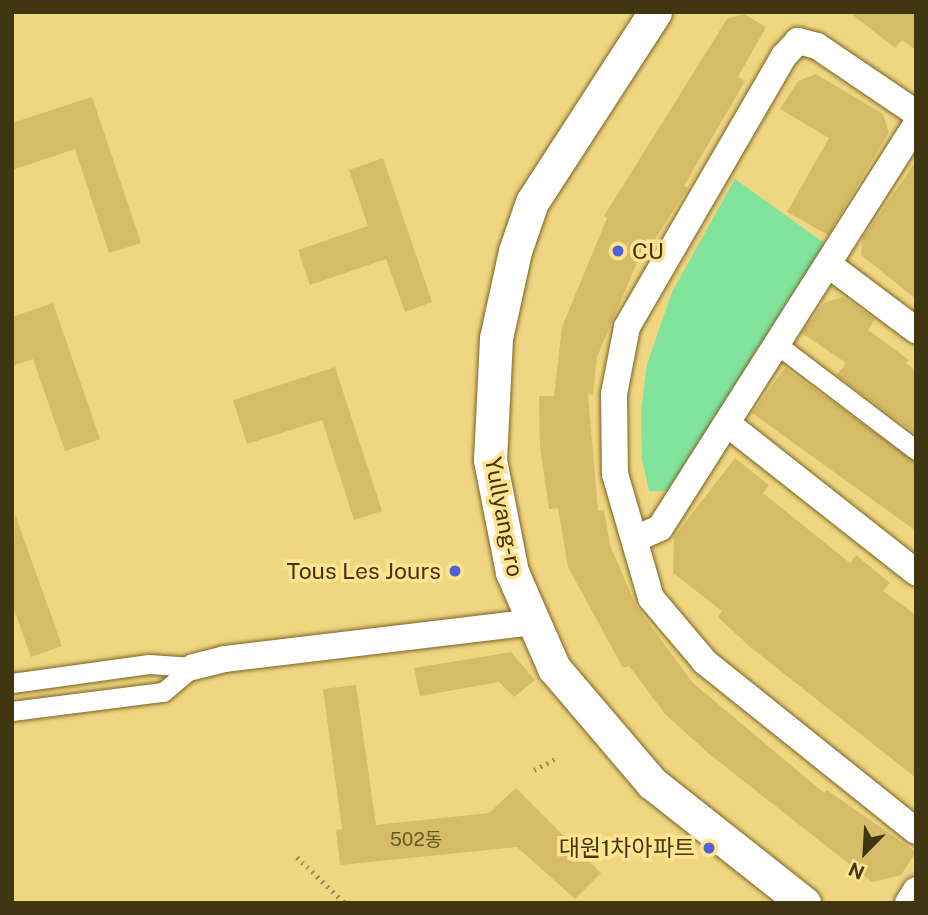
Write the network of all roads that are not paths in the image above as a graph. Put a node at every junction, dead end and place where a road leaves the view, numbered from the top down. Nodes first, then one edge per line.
1 (655, 12) edge
2 (916, 113) edge
3 (916, 125) edge
4 (829, 265) junction
5 (916, 330) edge
6 (779, 346) junction
7 (729, 425) junction
8 (916, 450) edge
9 (635, 539) junction
10 (916, 572) edge
11 (533, 622) junction
12 (193, 667) junction
13 (12, 683) edge
14 (12, 711) edge
15 (916, 831) edge
16 (916, 890) edge
17 (804, 903) edge
18 (908, 903) edge

1 - 11 street, Yullyang-ro
2 - 9 street
3 - 4 street
4 - 5 street
4 - 6 street
6 - 7 street
6 - 8 street
7 - 9 street
7 - 10 street
9 - 15 street
11 - 12 street
11 - 17 street, Yullyang-ro
12 - 13 street
12 - 14 street
16 - 18 street

